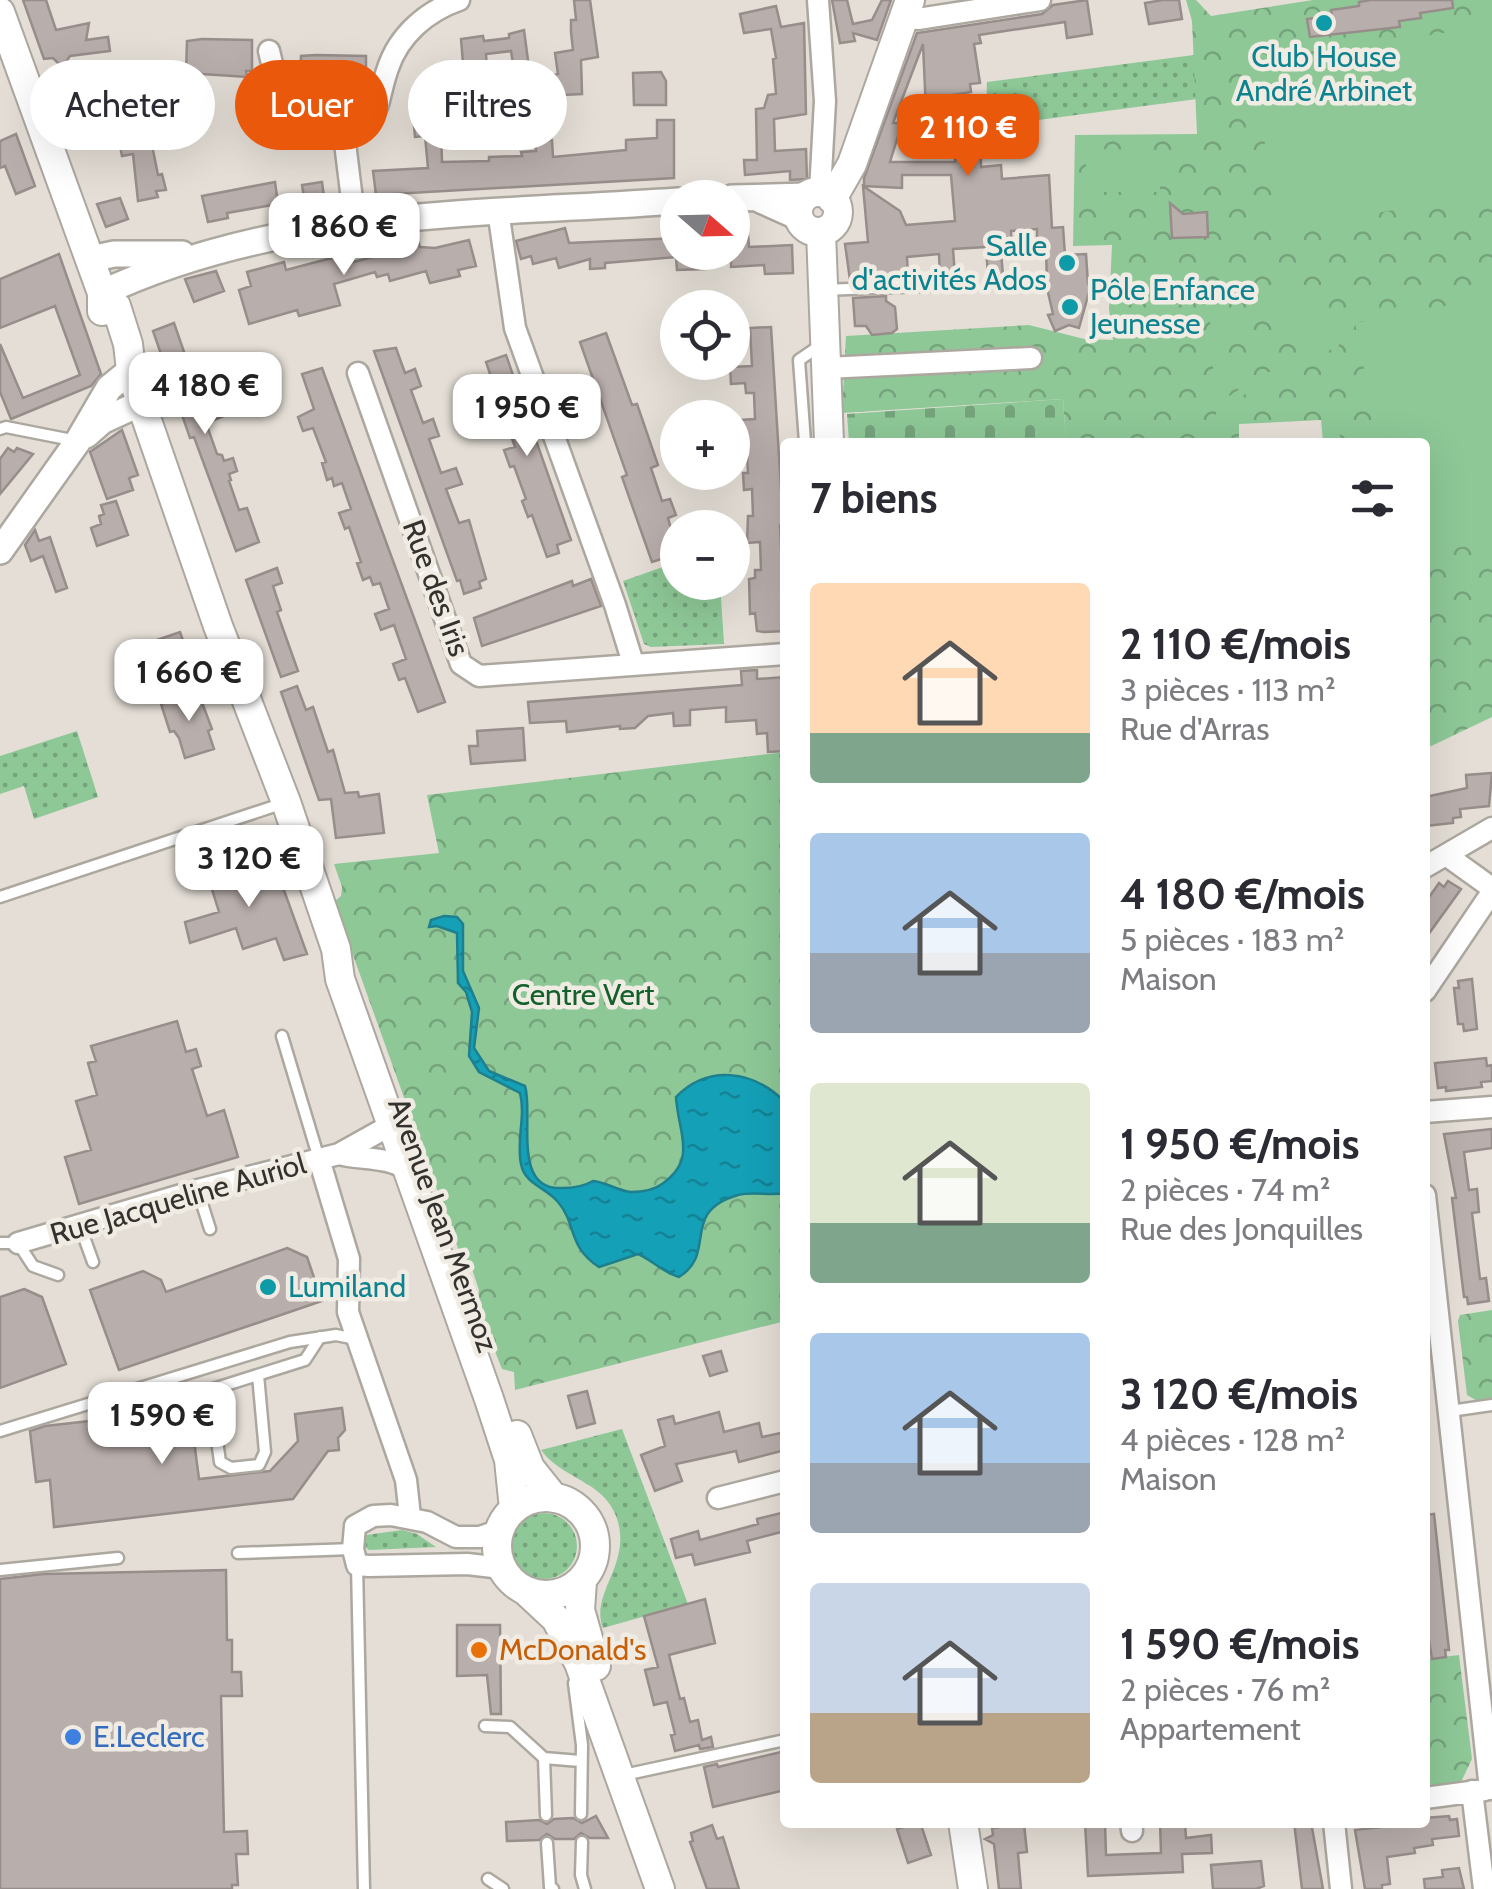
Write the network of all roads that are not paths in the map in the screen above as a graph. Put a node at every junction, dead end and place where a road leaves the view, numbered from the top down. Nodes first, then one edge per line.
1 (459, 0) edge
2 (818, 0) edge
3 (1040, 0) edge
4 (908, 8) edge
5 (0, 12) edge
6 (269, 51) dead end
7 (272, 60) edge
8 (388, 68) edge
9 (346, 150) edge
10 (750, 199) edge
11 (660, 202) edge
12 (816, 207) junction
13 (498, 210) junction
14 (355, 224) junction
15 (198, 254) junction
16 (91, 260) junction
17 (971, 284) dead end
18 (823, 290) junction
19 (102, 293) junction
20 (826, 355) junction
21 (1031, 358) dead end
22 (130, 370) junction
23 (358, 373) dead end
24 (141, 403) junction
25 (0, 429) edge
26 (805, 438) edge
27 (829, 438) edge
28 (78, 441) junction
29 (0, 551) edge
30 (780, 654) edge
31 (633, 663) junction
32 (286, 802) junction
33 (1492, 828) edge
34 (1446, 855) junction
35 (1430, 864) edge
36 (1492, 890) edge
37 (0, 897) edge
38 (336, 950) junction
39 (1430, 983) edge
40 (282, 1036) dead end
41 (1492, 1107) edge
42 (1430, 1112) edge
43 (390, 1124) junction
44 (329, 1157) junction
45 (418, 1178) junction
46 (198, 1190) junction
47 (80, 1226) junction
48 (210, 1228) dead end
49 (1430, 1237) edge
50 (9, 1243) edge
51 (93, 1262) dead end
52 (58, 1275) dead end
53 (320, 1337) junction
54 (356, 1340) junction
55 (258, 1375) junction
56 (1492, 1405) edge
57 (1450, 1411) junction
58 (0, 1431) edge
59 (780, 1482) edge
60 (554, 1498) junction
61 (718, 1498) dead end
62 (410, 1516) junction
63 (507, 1519) junction
64 (238, 1553) dead end
65 (355, 1557) junction
66 (118, 1558) dead end
67 (502, 1568) junction
68 (0, 1570) edge
69 (582, 1580) junction
70 (527, 1592) junction
71 (574, 1652) junction
72 (485, 1726) dead end
73 (780, 1741) edge
74 (544, 1758) junction
75 (580, 1761) junction
76 (634, 1773) junction
77 (1485, 1790) edge
78 (1430, 1797) edge
79 (581, 1814) dead end
80 (546, 1815) dead end
81 (964, 1828) edge
82 (1335, 1828) edge
83 (582, 1842) dead end
84 (547, 1843) dead end
85 (488, 1879) dead end
86 (364, 1889) edge
87 (503, 1889) edge
88 (553, 1889) edge
89 (585, 1889) edge
90 (660, 1889) edge
91 (676, 1889) edge
92 (973, 1889) edge
93 (1341, 1889) edge
94 (1484, 1889) edge

1 - 8 street
2 - 12 street
3 - 4 street
4 - 12 main road
5 - 16 main road, Avenue Jean Mermoz
6 - 7 street
9 - 14 street
10 - 12 street
11 - 13 street
12 - 18 main road
13 - 14 street
13 - 31 street
14 - 15 street
15 - 16 street
15 - 19 street
16 - 19 main road, Avenue Jean Mermoz
17 - 18 lane
18 - 20 main road
19 - 22 main road, Avenue Jean Mermoz
20 - 21 street
20 - 26 lane
20 - 27 main road
22 - 24 main road, Avenue Jean Mermoz
22 - 28 street
23 - 31 street, Rue des Iris
24 - 28 street
24 - 32 main road, Avenue Jean Mermoz
25 - 28 lane
28 - 29 street
30 - 31 street, Rue des Iris
32 - 37 lane
32 - 38 main road, Avenue Jean Mermoz
33 - 34 street
34 - 35 street
34 - 36 street
36 - 39 street
38 - 43 main road, Avenue Jean Mermoz
38 - 45 main road, Avenue Jean Mermoz
40 - 44 lane
41 - 42 street
43 - 44 street
43 - 45 main road, Avenue Jean Mermoz
44 - 45 street
44 - 46 street, Rue Jacqueline Auriol
44 - 54 street
45 - 60 main road, Avenue Jean Mermoz
45 - 63 main road, Avenue Jean Mermoz
46 - 47 street, Rue Jacqueline Auriol
46 - 48 lane
47 - 50 street, Rue Jacqueline Auriol
47 - 51 lane
49 - 57 street
50 - 52 lane
53 - 54 lane
53 - 55 lane
53 - 58 lane
54 - 62 street
55 - 55 lane
56 - 57 lane
57 - 77 street
59 - 61 street
60 - 63 main road
60 - 69 main road
62 - 63 street
62 - 65 street
63 - 67 main road
64 - 65 lane
65 - 67 street
65 - 86 lane
66 - 68 lane
67 - 70 main road
69 - 70 main road
69 - 76 main road
70 - 71 main road
71 - 75 lane
71 - 90 main road
72 - 74 lane
73 - 76 lane
74 - 75 lane
74 - 80 lane
75 - 79 lane
76 - 91 main road
77 - 78 street
77 - 94 street
81 - 92 main road
82 - 93 street
83 - 89 lane
84 - 88 lane
85 - 87 lane

